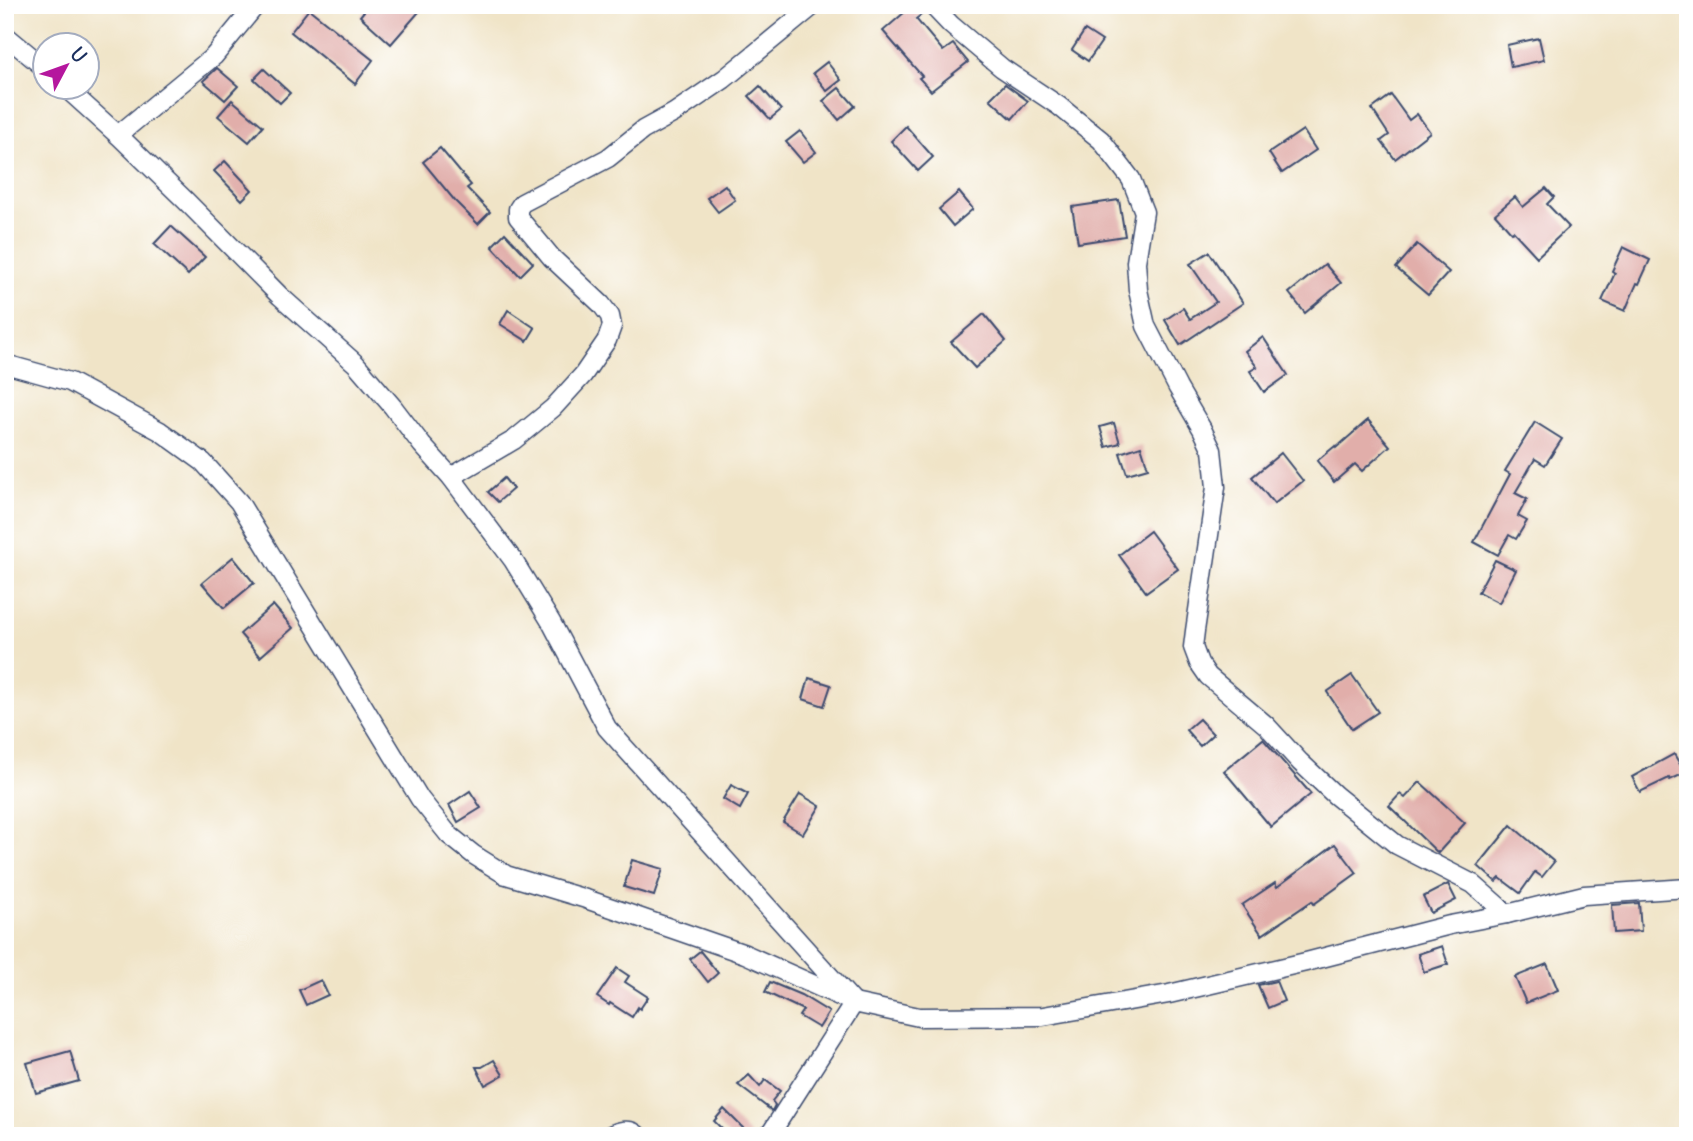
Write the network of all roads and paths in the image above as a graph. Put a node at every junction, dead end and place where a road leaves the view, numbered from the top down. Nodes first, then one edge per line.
1 (256, 5) edge
2 (814, 5) edge
3 (932, 5) edge
4 (5, 35) edge
5 (32, 57) edge
6 (81, 102) edge
7 (118, 135) junction
8 (5, 364) edge
9 (451, 477) junction
10 (1688, 888) edge
11 (1507, 915) junction
12 (854, 1003) junction
13 (609, 1136) edge
14 (638, 1136) edge
15 (769, 1136) edge

1 - 7 street
2 - 9 street
3 - 11 street
4 - 5 street
6 - 7 street
7 - 9 street
8 - 12 street
9 - 12 street
10 - 11 street
11 - 12 street
12 - 15 street
13 - 14 street

